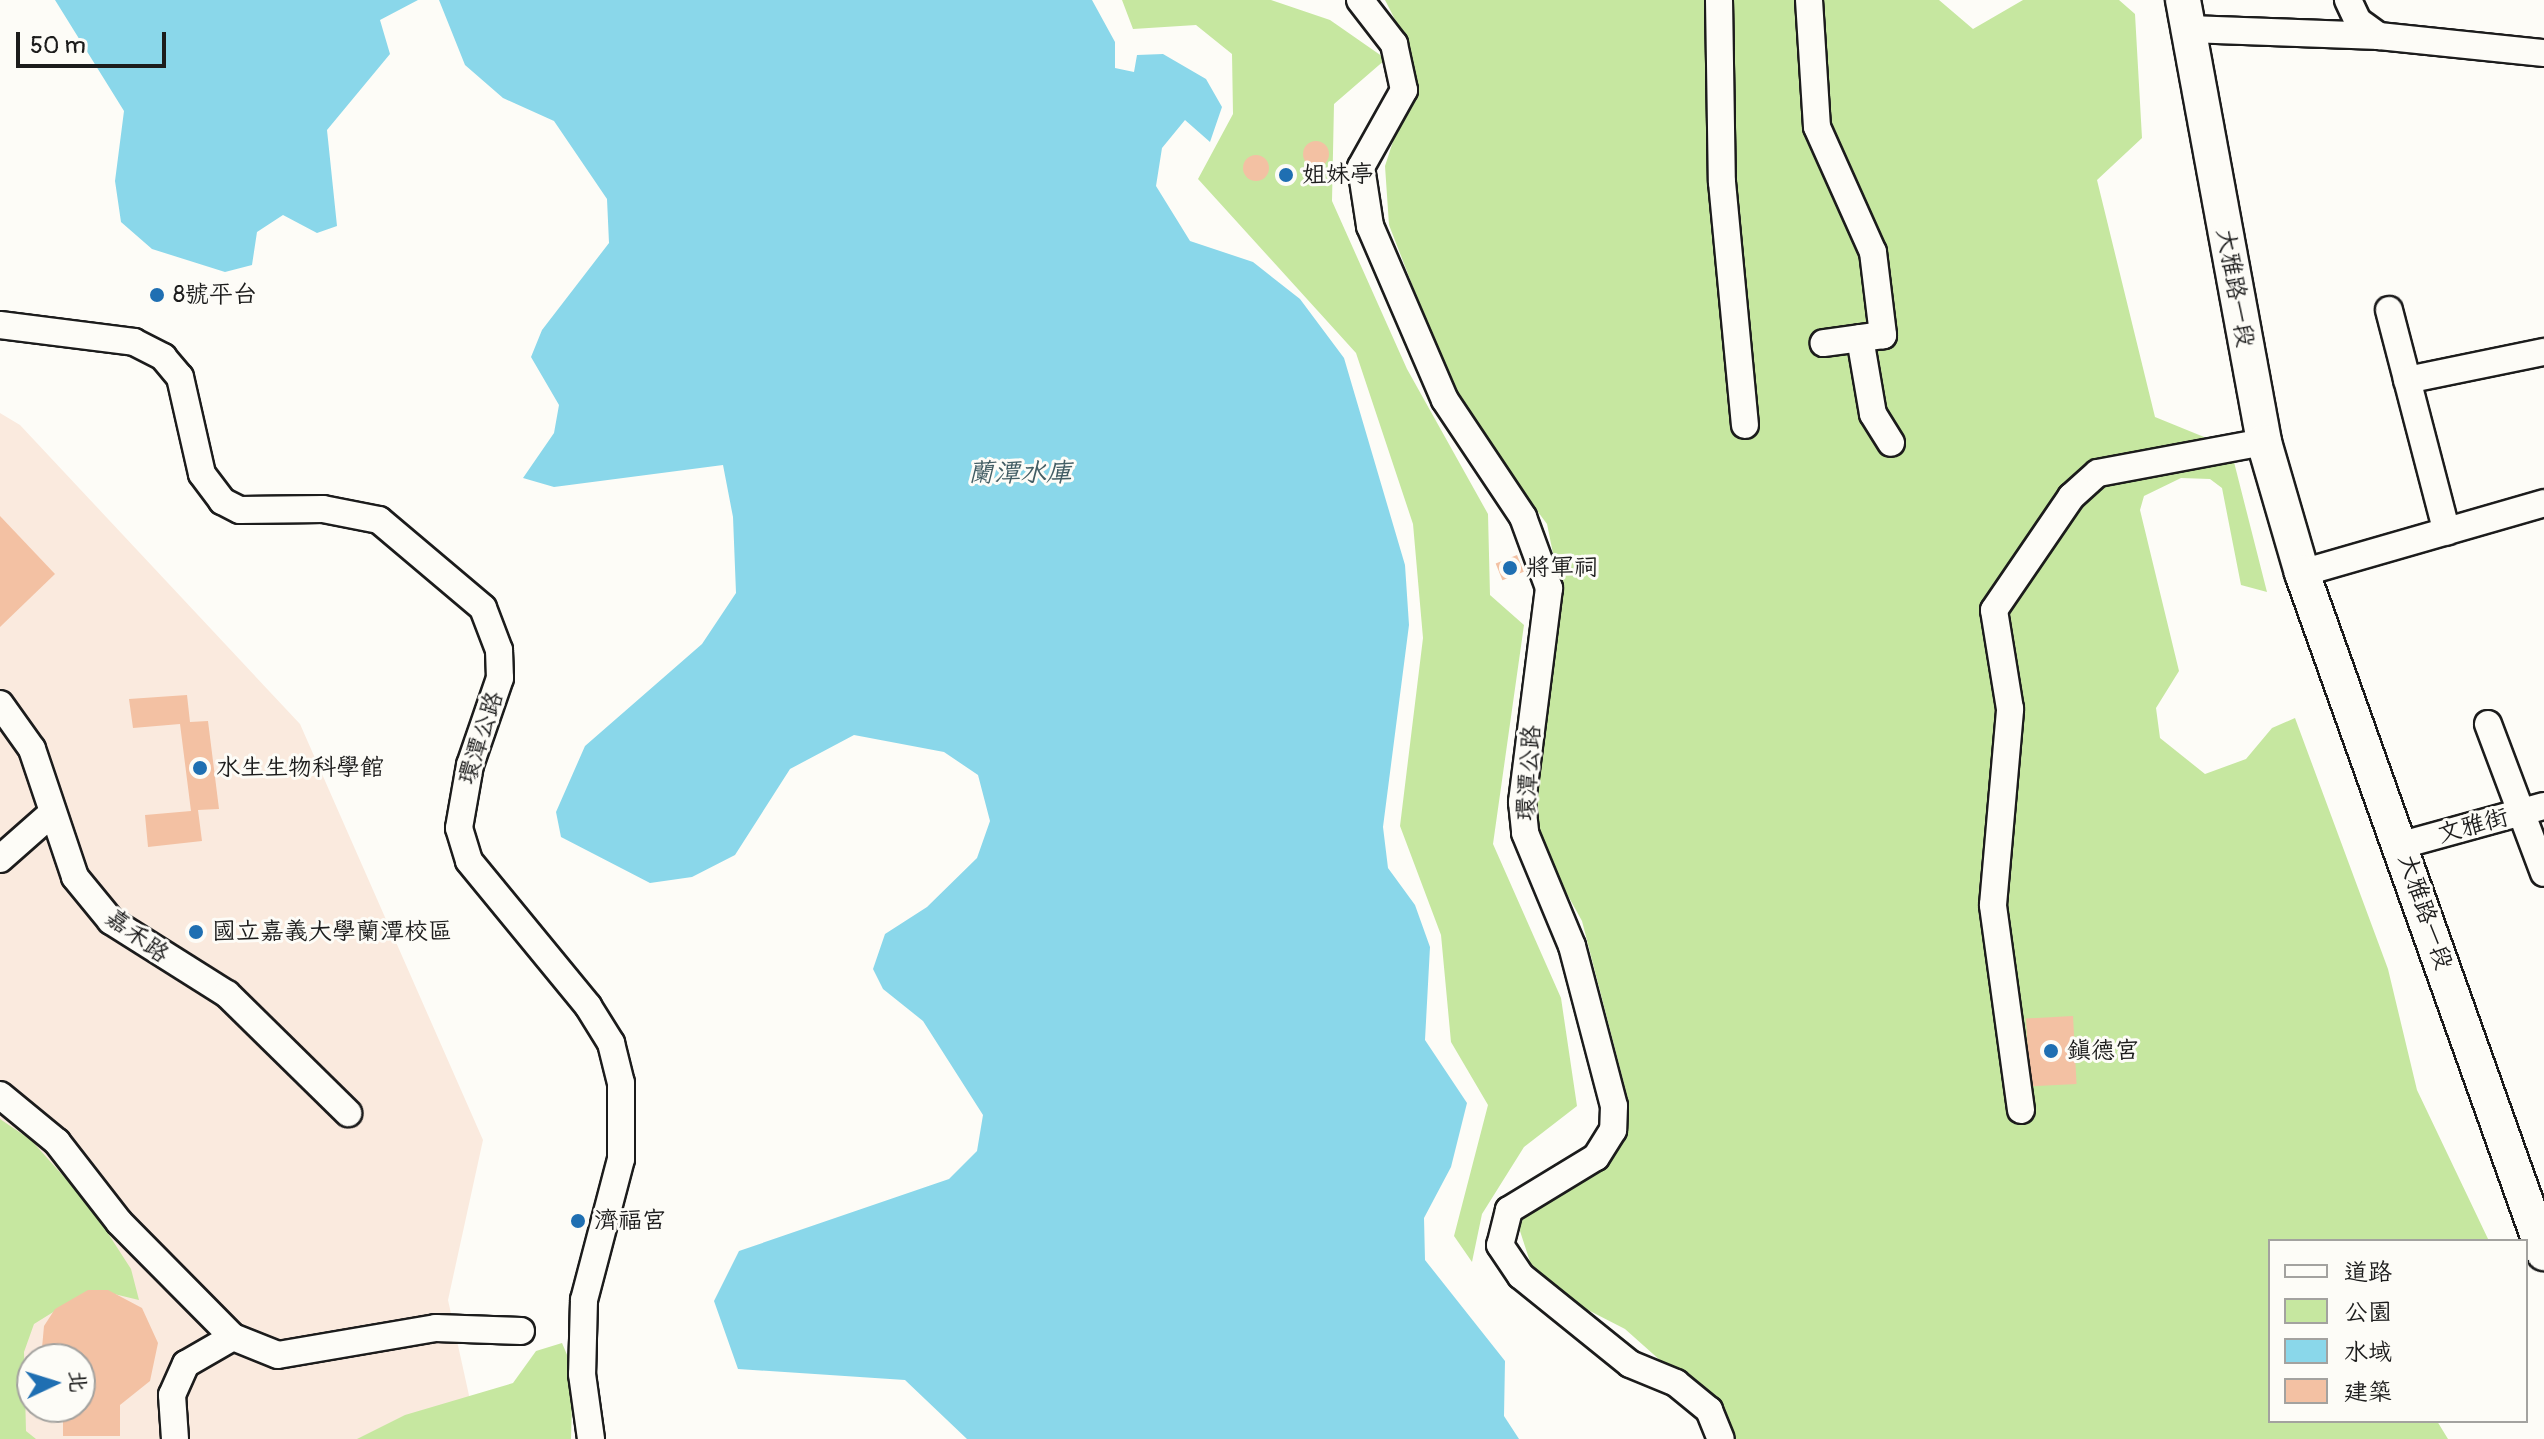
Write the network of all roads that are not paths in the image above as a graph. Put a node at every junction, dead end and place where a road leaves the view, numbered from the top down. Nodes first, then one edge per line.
1 (1360, 0) edge
2 (1719, 0) edge
3 (1809, 0) edge
4 (2348, 0) edge
5 (2186, 15) edge
6 (2379, 36) junction
7 (2544, 53) edge
8 (2389, 310) dead end
9 (0, 325) edge
10 (1860, 338) junction
11 (1824, 343) dead end
12 (2544, 352) edge
13 (2407, 380) junction
14 (1745, 425) dead end
15 (2264, 442) junction
16 (1891, 443) dead end
17 (2544, 503) edge
18 (2447, 532) junction
19 (2302, 573) junction
20 (0, 704) edge
21 (2488, 724) dead end
22 (2534, 809) edge
23 (51, 814) junction
24 (2402, 845) junction
25 (0, 859) edge
26 (2544, 873) edge
27 (0, 1095) edge
28 (2021, 1110) dead end
29 (348, 1113) dead end
30 (2544, 1253) edge
31 (521, 1331) dead end
32 (233, 1337) junction
33 (175, 1439) edge
34 (591, 1439) edge
35 (1721, 1439) edge

1 - 35 street, 環潭公路
2 - 14 street
3 - 10 street
4 - 6 street
5 - 6 street
5 - 15 main road, 大雅路一段
6 - 7 street
8 - 13 street
9 - 34 street, 環潭公路
10 - 11 street
10 - 16 street
12 - 13 street
13 - 18 street
15 - 19 main road, 大雅路一段
15 - 28 street
17 - 18 street
18 - 19 street
19 - 24 main road, 大雅路一段
20 - 23 street, 嘉禾路
21 - 22 street
22 - 24 street, 文雅街
22 - 26 street
23 - 25 street
23 - 29 street, 嘉禾路
24 - 30 main road, 大雅路一段
27 - 32 street
31 - 32 street
32 - 33 street

